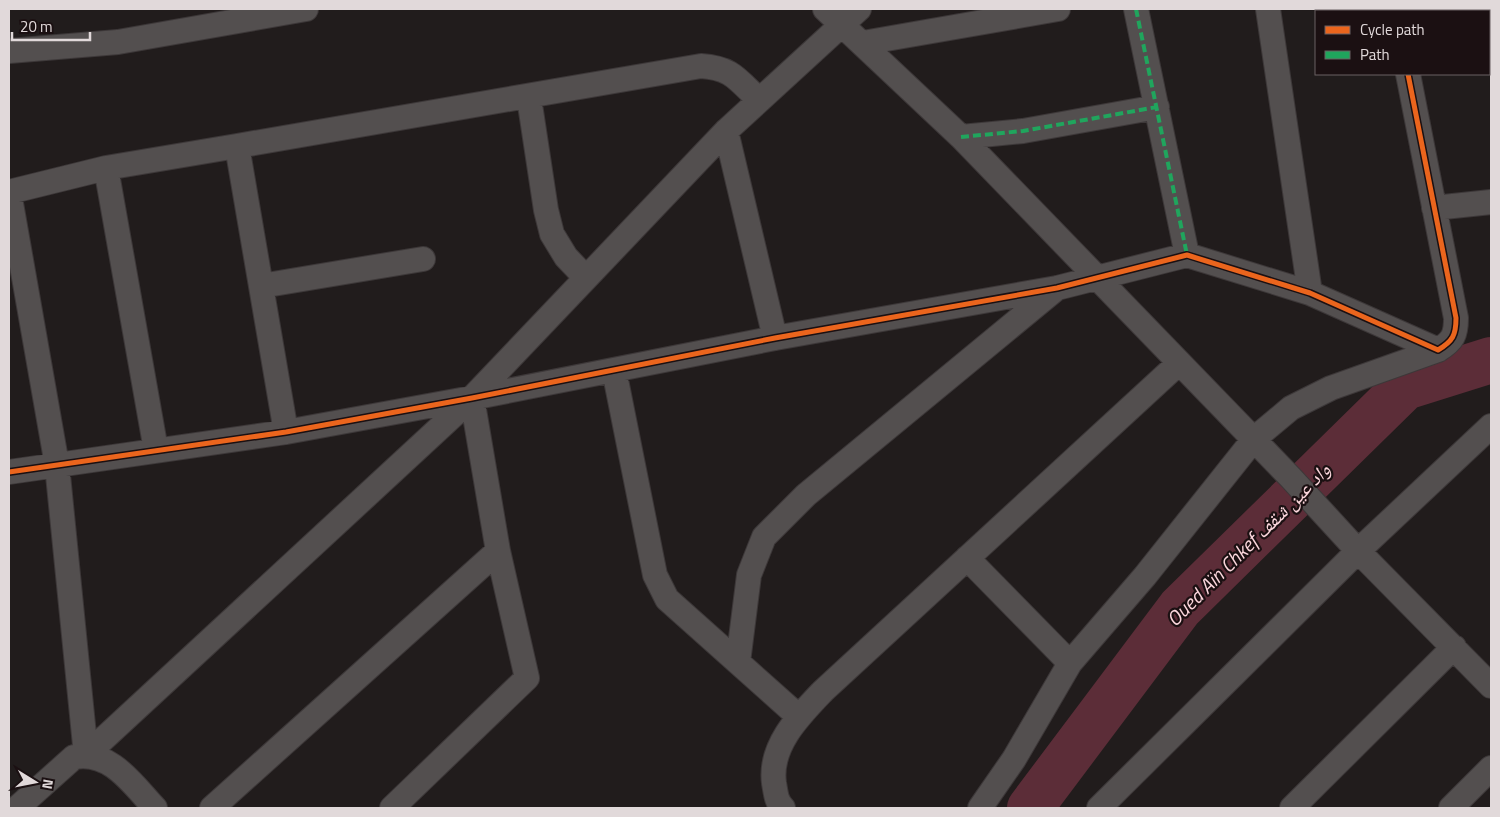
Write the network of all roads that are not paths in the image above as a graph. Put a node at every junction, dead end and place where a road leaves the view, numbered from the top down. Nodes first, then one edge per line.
1 (306, 9) edge
2 (859, 9) edge
3 (1058, 9) edge
4 (1136, 9) edge
5 (1268, 9) edge
6 (833, 17) edge
7 (863, 43) junction
8 (9, 51) edge
9 (1408, 75) edge
10 (529, 98) junction
11 (759, 100) junction
12 (1157, 107) junction
13 (726, 131) junction
14 (961, 137) junction
15 (237, 146) junction
16 (106, 168) junction
17 (1491, 202) edge
18 (1434, 208) junction
19 (1187, 255) junction
20 (423, 259) dead end
21 (1096, 277) junction
22 (586, 278) junction
23 (261, 286) junction
24 (1057, 288) junction
25 (1310, 292) junction
26 (776, 338) junction
27 (1438, 350) junction
28 (1180, 363) junction
29 (614, 370) junction
30 (472, 398) junction
31 (1491, 426) edge
32 (286, 432) junction
33 (1254, 439) junction
34 (156, 450) junction
35 (57, 465) junction
36 (9, 472) edge
37 (1357, 550) junction
38 (498, 551) junction
39 (967, 558) junction
40 (1454, 647) junction
41 (738, 662) junction
42 (1070, 663) junction
43 (1491, 686) edge
44 (798, 716) junction
45 (86, 755) junction
46 (1491, 768) edge
47 (17, 808) edge
48 (155, 808) edge
49 (212, 808) edge
50 (392, 808) edge
51 (783, 808) edge
52 (980, 808) edge
53 (1099, 808) edge
54 (1292, 808) edge
55 (1451, 808) edge

1 - 8 street
2 - 6 street
3 - 7 street
4 - 12 street
5 - 25 street
6 - 7 street
6 - 11 street
7 - 14 street
9 - 18 street
10 - 11 street
10 - 15 street
10 - 22 street
11 - 13 street
12 - 14 street
12 - 19 street
13 - 22 street
13 - 26 street
14 - 21 street
15 - 16 street
15 - 23 street
16 - 34 street
16 - 35 street
17 - 18 street
18 - 27 street
19 - 21 street
19 - 25 street
20 - 23 street
21 - 24 street
21 - 28 street
22 - 30 street
23 - 32 street
24 - 26 street
24 - 41 street
25 - 27 street
26 - 29 street
27 - 33 street
28 - 33 street
28 - 39 street
29 - 30 street
29 - 41 street
30 - 32 street
30 - 38 street
30 - 45 street
31 - 37 street
32 - 34 street
33 - 37 street
33 - 42 street
34 - 35 street
35 - 36 street
35 - 45 street
37 - 40 street
37 - 53 street
38 - 49 street
38 - 50 street
39 - 42 street
39 - 44 street
40 - 43 street
40 - 54 street
41 - 44 street
42 - 52 street
44 - 51 street
45 - 47 street
45 - 48 street
46 - 55 street

